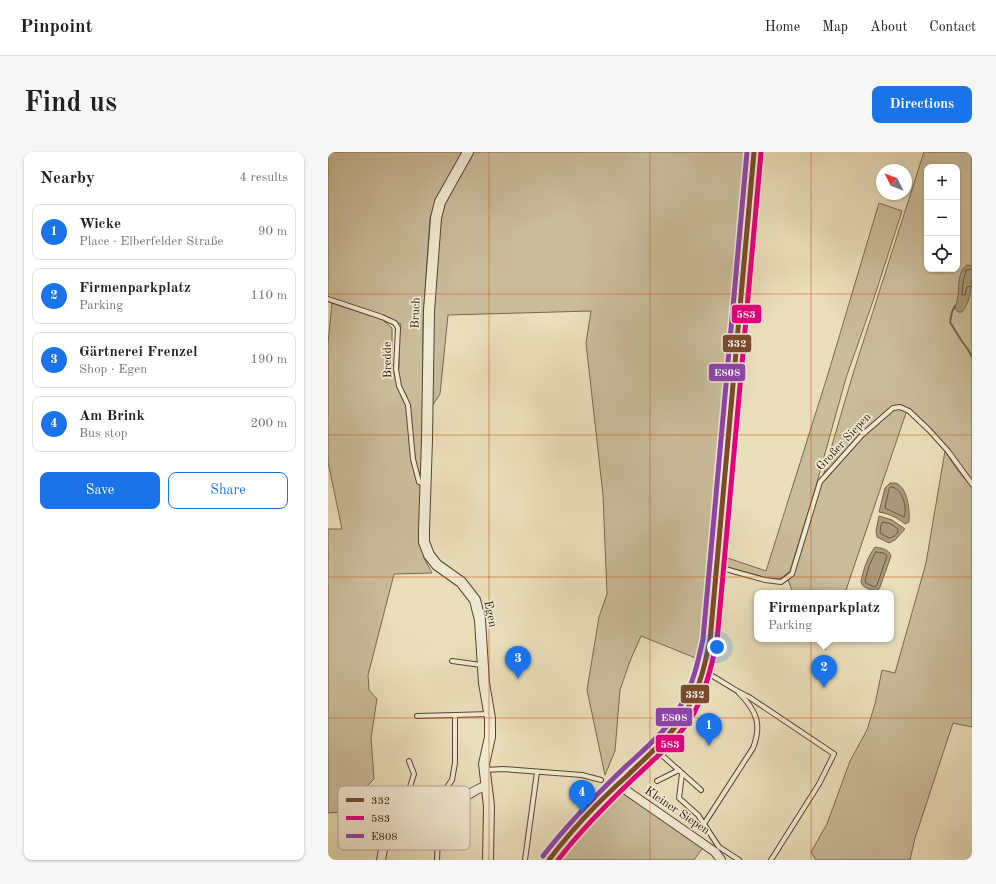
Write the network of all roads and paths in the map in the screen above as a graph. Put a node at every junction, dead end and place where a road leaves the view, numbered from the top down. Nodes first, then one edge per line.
1 (468, 152) edge
2 (754, 152) edge
3 (328, 299) edge
4 (426, 484) junction
5 (972, 484) edge
6 (717, 567) junction
7 (452, 661) dead end
8 (483, 665) junction
9 (703, 671) junction
10 (738, 692) junction
11 (489, 714) junction
12 (455, 715) junction
13 (417, 716) dead end
14 (655, 748) junction
15 (409, 762) dead end
16 (485, 770) junction
17 (679, 770) junction
18 (537, 772) junction
19 (682, 774) junction
20 (602, 780) dead end
21 (657, 781) dead end
22 (617, 784) junction
23 (410, 786) edge
24 (448, 786) edge
25 (486, 786) junction
26 (701, 790) dead end
27 (470, 794) edge
28 (704, 824) junction
29 (383, 850) edge
30 (437, 850) edge
31 (381, 860) edge
32 (437, 860) edge
33 (488, 860) edge
34 (525, 860) edge
35 (549, 860) edge
36 (721, 860) edge
37 (739, 860) edge
38 (771, 860) edge

1 - 4 street, Bruch
2 - 6 main road
3 - 4 lane, Bredde
4 - 8 street, Egen
5 - 6 lane, Großer Siepen
6 - 9 main road
7 - 8 lane
8 - 11 street, Egen
9 - 10 lane
9 - 14 main road
10 - 28 lane
10 - 38 lane
11 - 12 lane
11 - 16 street, Egen
12 - 13 lane
12 - 24 lane
14 - 17 lane
14 - 22 main road
15 - 23 lane
16 - 18 lane
16 - 25 street, Egen
17 - 19 lane
17 - 21 lane
18 - 20 lane
18 - 34 lane
19 - 26 lane
19 - 28 lane
22 - 35 main road
22 - 36 street, Kleiner Siepen
25 - 27 street
25 - 33 street, Egen
28 - 37 lane
29 - 31 street
30 - 32 lane

